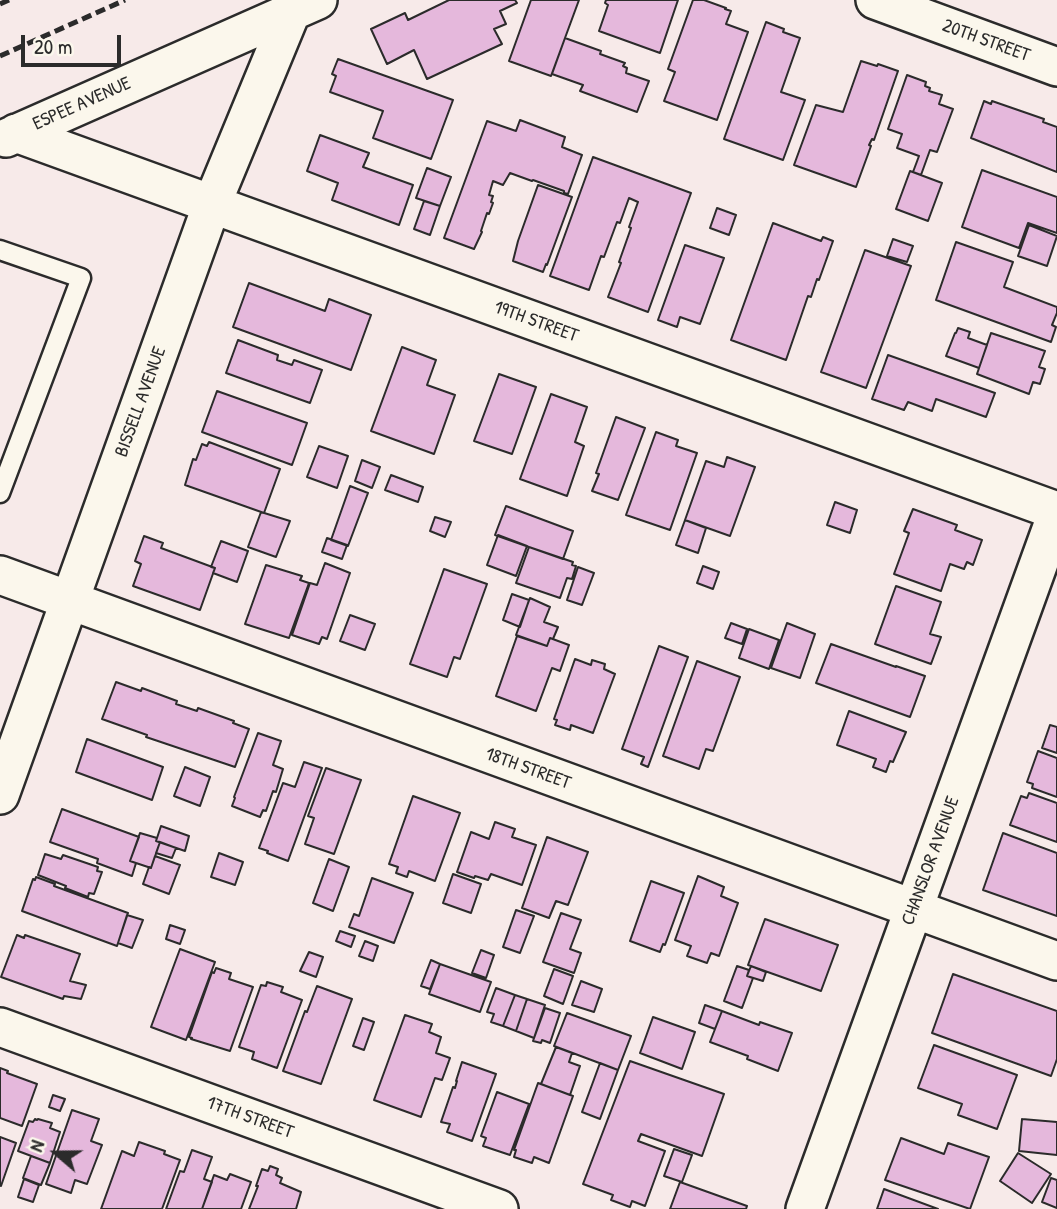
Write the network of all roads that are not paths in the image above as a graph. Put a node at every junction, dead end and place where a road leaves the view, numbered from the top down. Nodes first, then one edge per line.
1 (875, 0) edge
2 (305, 6) edge
3 (1057, 67) edge
4 (8, 137) edge
5 (212, 204) junction
6 (0, 250) edge
7 (0, 493) edge
8 (1057, 512) edge
9 (0, 575) edge
10 (69, 601) junction
11 (0, 795) edge
12 (914, 909) junction
13 (1057, 961) edge
14 (0, 1027) edge
15 (499, 1209) edge
16 (805, 1209) edge

1 - 3 street, 20TH STREET
2 - 4 street, ESPEE AVENUE
2 - 5 street, BISSELL AVENUE
4 - 5 street, 19TH STREET
5 - 8 street, 19TH STREET
5 - 10 street, BISSELL AVENUE
6 - 7 lane
8 - 12 street, CHANSLOR AVENUE
9 - 10 street, 18TH STREET
10 - 11 street, BISSELL AVENUE
10 - 12 street, 18TH STREET
12 - 13 street, 18TH STREET
12 - 16 street, CHANSLOR AVENUE
14 - 15 street, 17TH STREET

